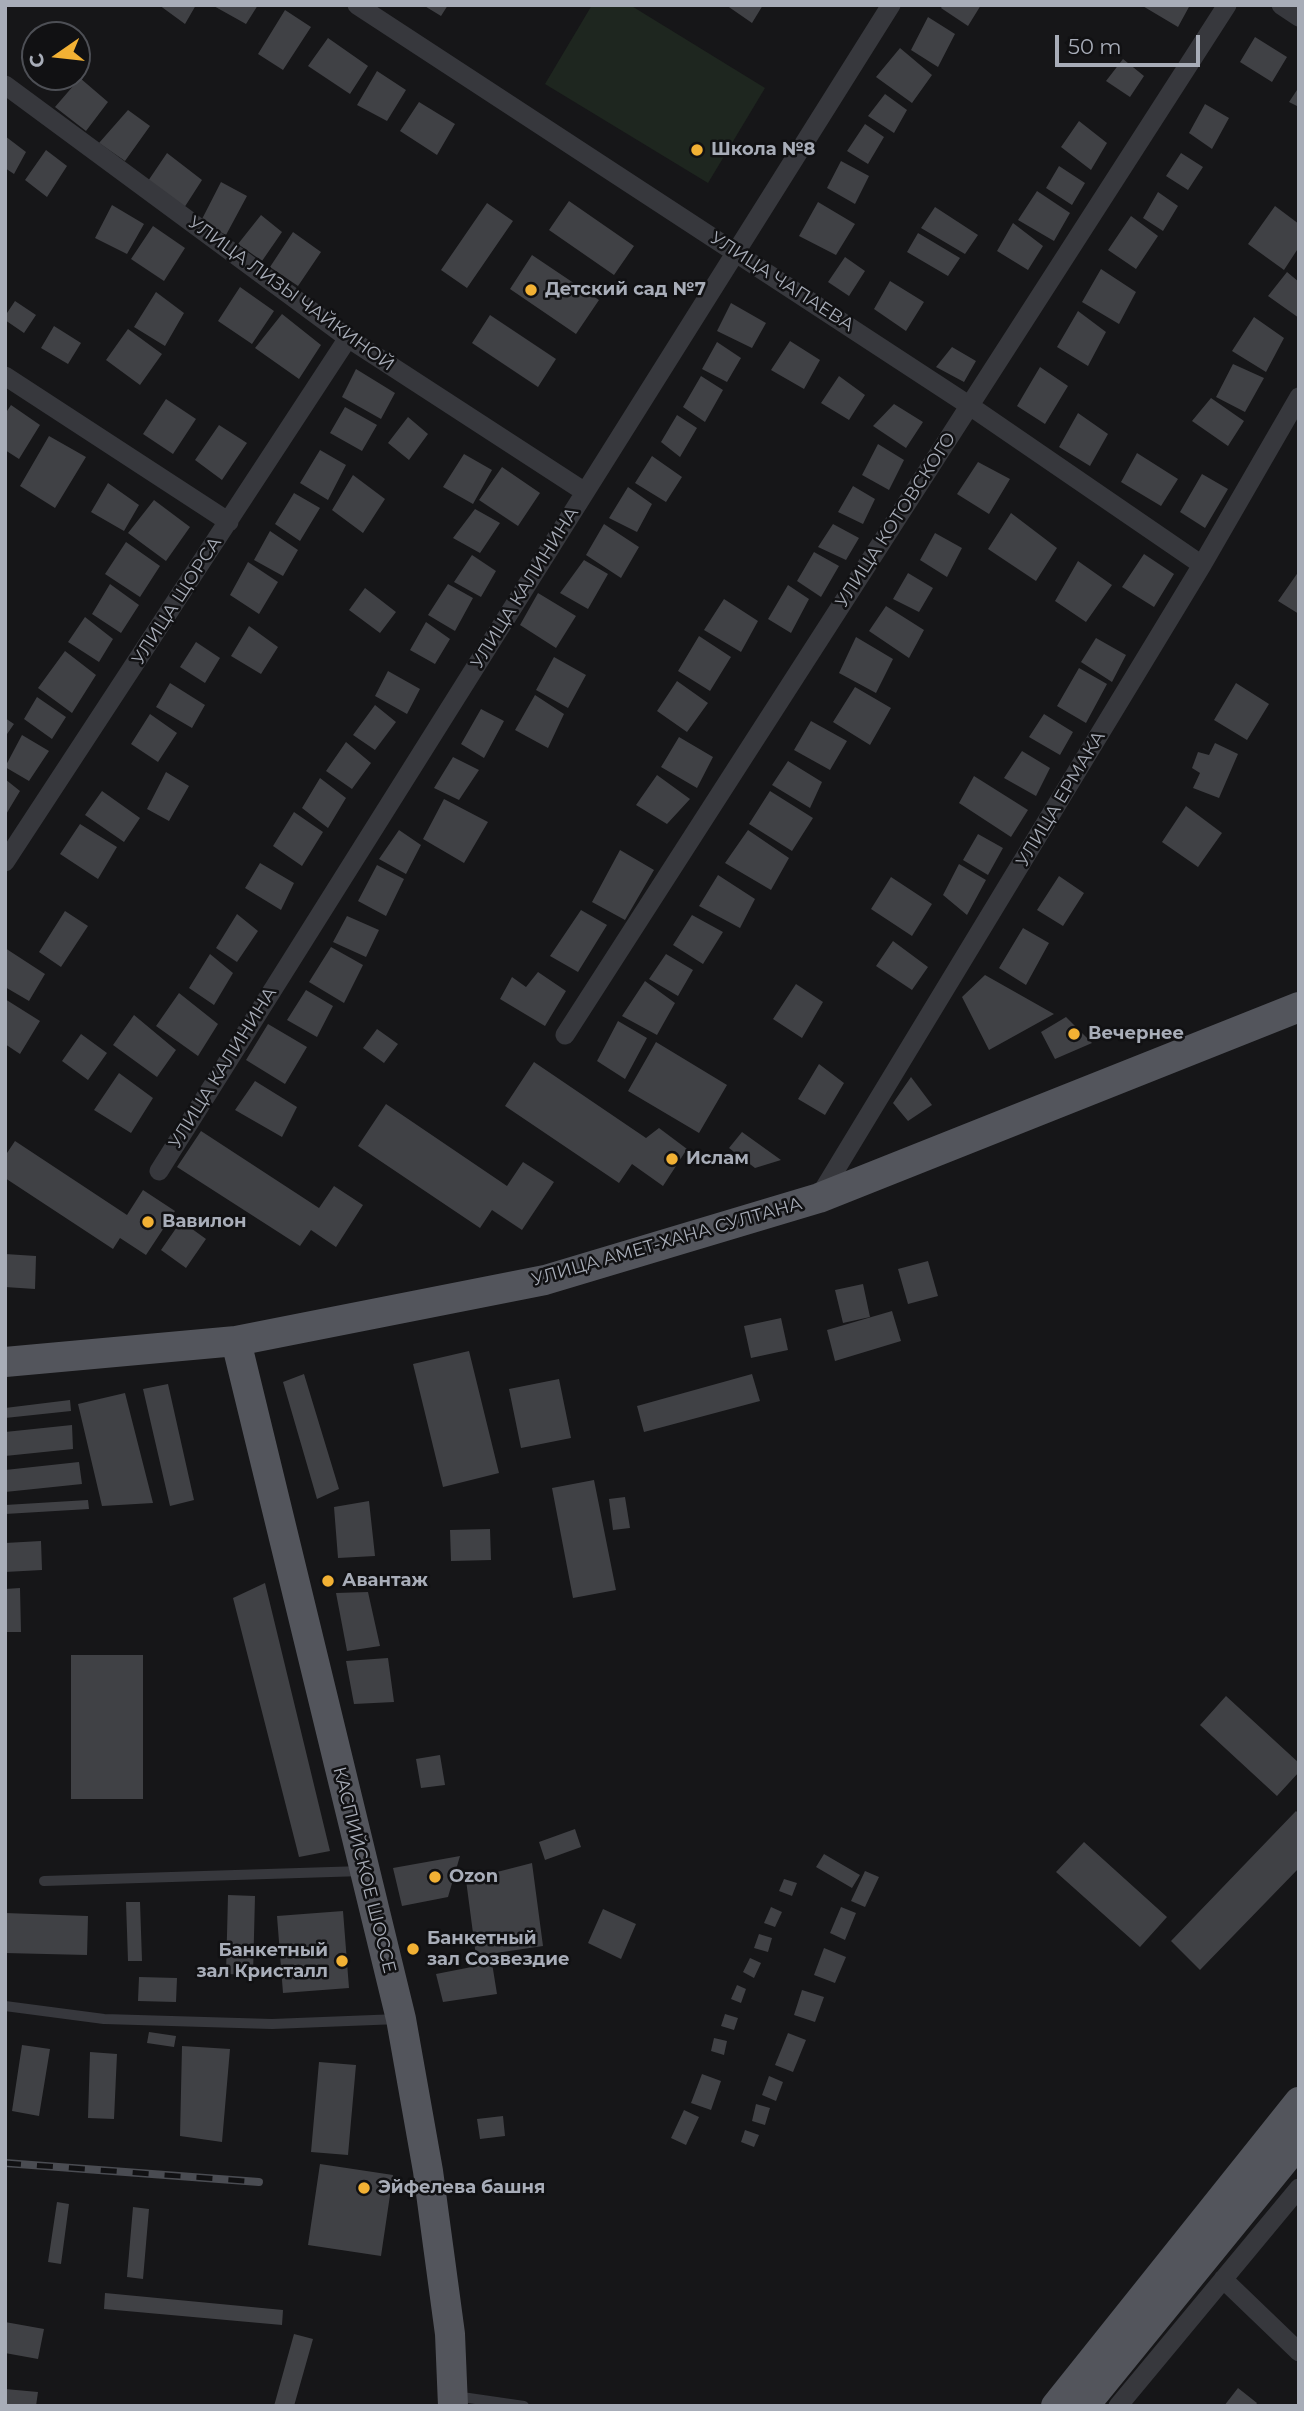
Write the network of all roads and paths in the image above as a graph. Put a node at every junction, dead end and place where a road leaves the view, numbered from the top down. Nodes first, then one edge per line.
1 (356, 5) edge
2 (891, 5) edge
3 (1227, 5) edge
4 (1281, 5) edge
5 (1299, 17) edge
6 (5, 85) edge
7 (736, 251) junction
8 (348, 338) junction
9 (5, 376) edge
10 (1299, 397) edge
11 (970, 406) junction
12 (585, 492) junction
13 (229, 522) junction
14 (1202, 565) junction
15 (5, 862) edge
16 (1299, 1007) edge
17 (565, 1035) dead end
18 (159, 1171) dead end
19 (819, 1198) junction
20 (236, 1341) junction
21 (5, 1362) edge
22 (364, 1871) junction
23 (44, 1881) dead end
24 (5, 2006) edge
25 (401, 2019) junction
26 (1299, 2102) edge
27 (1299, 2141) edge
28 (1299, 2188) edge
29 (1223, 2280) junction
30 (1299, 2352) edge
31 (453, 2401) edge
32 (524, 2406) edge
33 (1056, 2406) edge
34 (1084, 2406) edge
35 (1118, 2406) edge

1 - 7 street, УЛИЦА ЧАПАЕВА
2 - 7 street, УЛИЦА КАЛИНИНА
3 - 11 street, УЛИЦА КОТОВСКОГО
4 - 5 street
6 - 8 street, УЛИЦА ЛИЗЫ ЧАЙКИНОЙ
7 - 11 street, УЛИЦА ЧАПАЕВА
7 - 12 street, УЛИЦА КАЛИНИНА
8 - 12 street, УЛИЦА ЛИЗЫ ЧАЙКИНОЙ
8 - 13 street, УЛИЦА ЩОРСА
9 - 13 street
10 - 14 street, УЛИЦА ЕРМАКА
11 - 14 street, УЛИЦА ЧАПАЕВА
11 - 17 street, УЛИЦА КОТОВСКОГО
12 - 18 street, УЛИЦА КАЛИНИНА
13 - 15 street, УЛИЦА ЩОРСА
14 - 19 street, УЛИЦА ЕРМАКА
16 - 19 main road, УЛИЦА АМЕТ-ХАНА СУЛТАНА
19 - 20 main road, УЛИЦА АМЕТ-ХАНА СУЛТАНА
20 - 21 main road, УЛИЦА АМЕТ-ХАНА СУЛТАНА
20 - 22 main road, КАСПИЙСКОЕ ШОССЕ
22 - 23 lane
22 - 25 main road, КАСПИЙСКОЕ ШОССЕ
24 - 25 lane
25 - 31 main road, КАСПИЙСКОЕ ШОССЕ
26 - 33 main road
27 - 34 main road
28 - 29 street
29 - 30 street
29 - 35 street
31 - 32 lane

